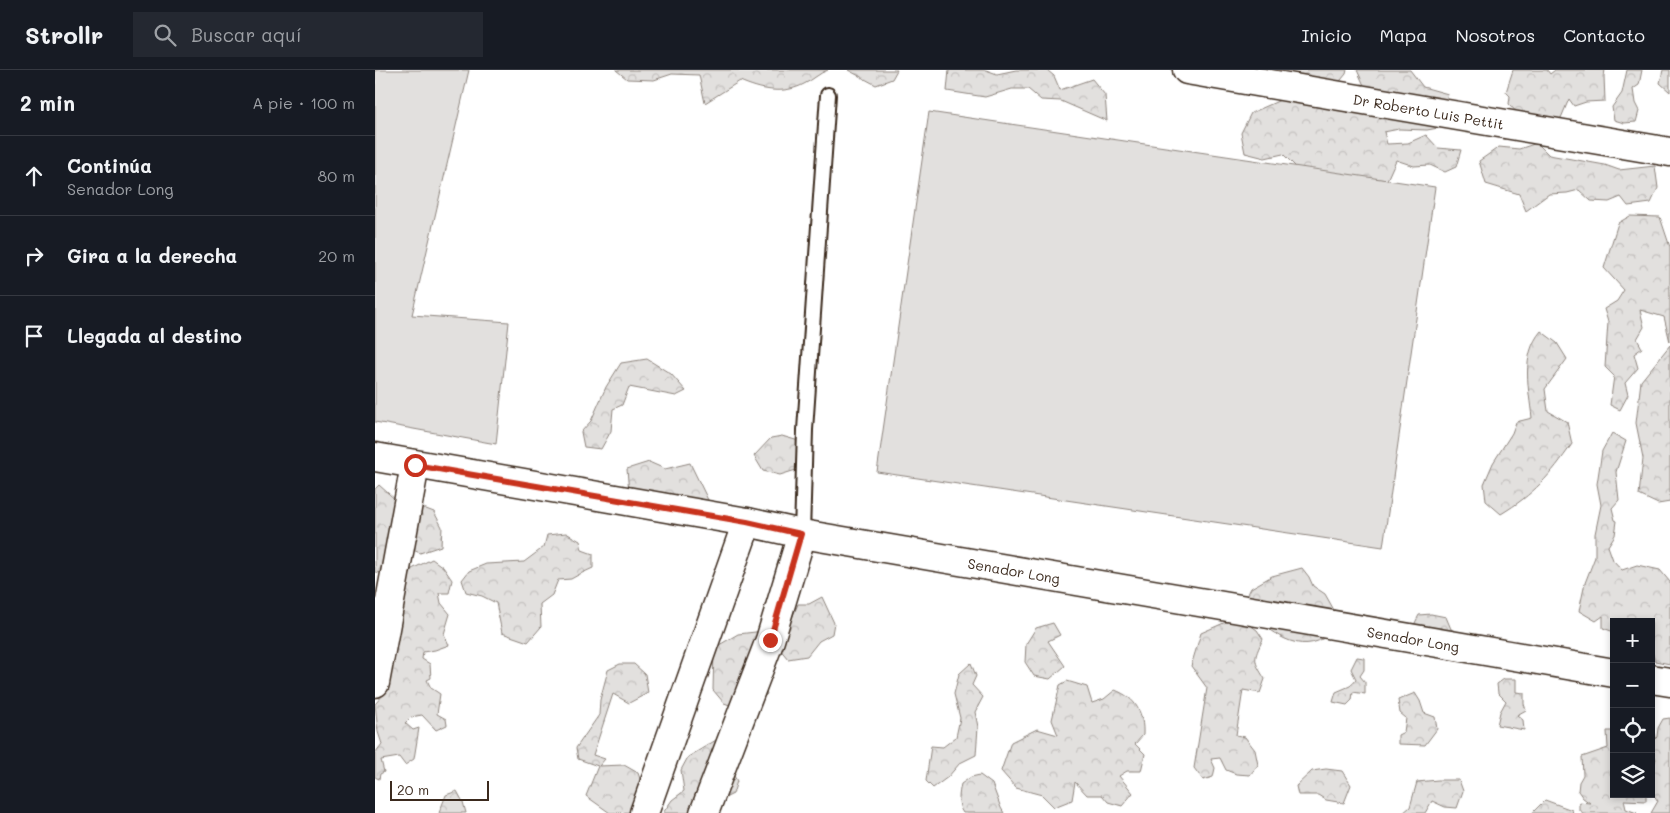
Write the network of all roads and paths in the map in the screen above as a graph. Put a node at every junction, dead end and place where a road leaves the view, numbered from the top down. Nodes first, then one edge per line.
1 (1187, 70) edge
2 (828, 95) dead end
3 (1670, 152) edge
4 (375, 457) edge
5 (415, 465) junction
6 (747, 522) junction
7 (801, 534) junction
8 (1610, 672) edge
9 (1655, 680) edge
10 (1670, 682) edge
11 (375, 683) edge
12 (644, 813) edge
13 (703, 813) edge

1 - 3 street, Dr Roberto Luis Pettit
2 - 7 lane
4 - 5 street, Senador Long
5 - 6 street, Senador Long
5 - 11 street
6 - 7 street, Senador Long
6 - 12 street
7 - 8 street, Senador Long
7 - 13 street
9 - 10 street

